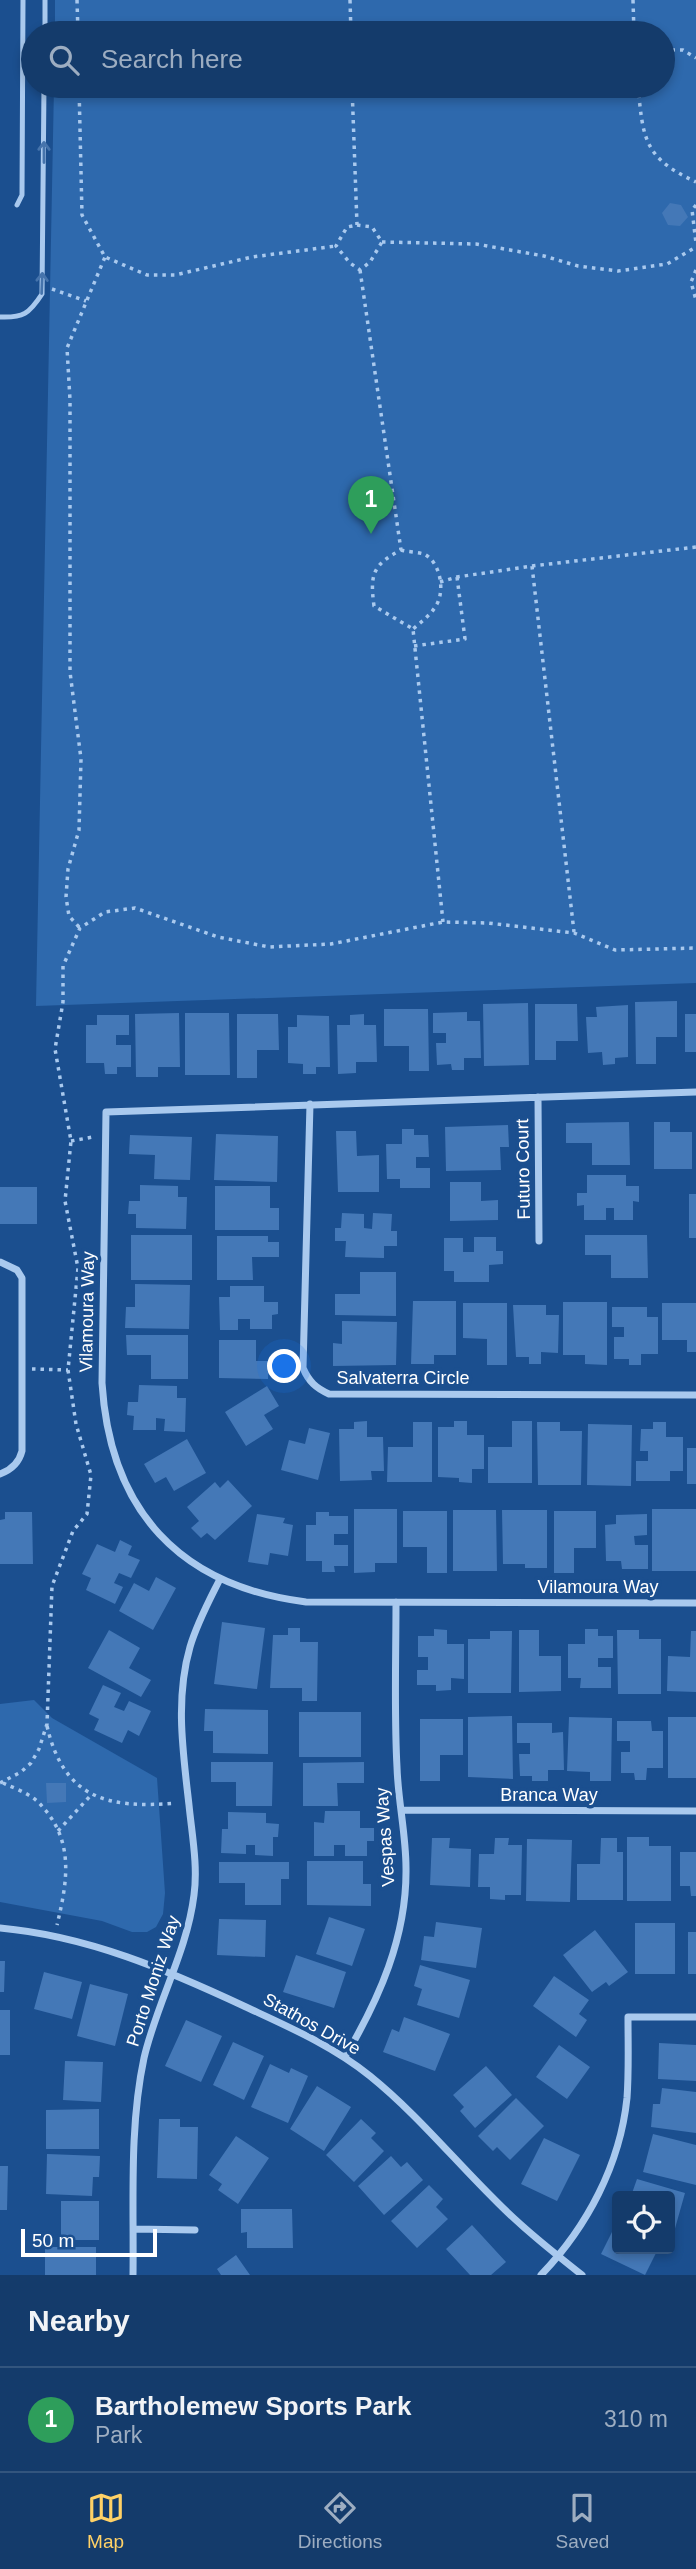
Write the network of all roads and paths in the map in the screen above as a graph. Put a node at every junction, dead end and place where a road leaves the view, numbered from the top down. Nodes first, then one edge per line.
1 (23, 0) edge
2 (45, 0) edge
3 (77, 0) edge
4 (350, 0) edge
5 (633, 0) edge
6 (23, 21) edge
7 (44, 21) edge
8 (78, 21) edge
9 (351, 21) edge
10 (634, 21) edge
11 (675, 50) edge
12 (696, 58) edge
13 (22, 98) edge
14 (44, 98) edge
15 (79, 98) edge
16 (352, 98) edge
17 (639, 98) edge
18 (696, 182) edge
19 (17, 205) dead end
20 (696, 205) edge
21 (357, 225) junction
22 (382, 242) junction
23 (696, 245) edge
24 (336, 246) junction
25 (105, 257) junction
26 (360, 270) junction
27 (696, 270) edge
28 (42, 286) junction
29 (696, 300) edge
30 (86, 302) junction
31 (0, 317) edge
32 (696, 547) edge
33 (401, 550) junction
34 (532, 566) junction
35 (457, 577) junction
36 (440, 582) junction
37 (413, 629) junction
38 (414, 646) junction
39 (443, 922) junction
40 (80, 928) junction
41 (574, 933) junction
42 (696, 948) edge
43 (696, 1092) edge
44 (538, 1097) junction
45 (310, 1104) junction
46 (105, 1135) junction
47 (71, 1141) junction
48 (539, 1241) dead end
49 (0, 1262) edge
50 (22, 1368) junction
51 (68, 1370) junction
52 (696, 1395) edge
53 (0, 1474) edge
54 (220, 1579) junction
55 (396, 1602) junction
56 (696, 1603) edge
57 (47, 1724) junction
58 (1, 1783) edge
59 (92, 1794) junction
60 (188, 1801) junction
61 (402, 1810) junction
62 (696, 1811) edge
63 (58, 1830) junction
64 (0, 1928) edge
65 (54, 1937) junction
66 (172, 1972) junction
67 (696, 2017) edge
68 (345, 2057) junction
69 (134, 2229) junction
70 (195, 2230) dead end
71 (558, 2256) junction
72 (133, 2275) edge
73 (541, 2275) edge
74 (582, 2275) edge

1 - 6 lane
2 - 7 lane
3 - 8 path
4 - 9 path
5 - 10 path
11 - 12 path
13 - 19 lane
28 -> 14 lane
15 - 25 path
16 - 21 path
17 - 18 path
20 - 23 path
21 - 22 path
21 - 24 path
22 - 23 path
22 - 26 path
24 - 25 path
24 - 26 path
25 - 30 path
26 - 33 path
27 - 29 path
28 - 30 path
28 - 31 lane
30 - 40 path
32 - 34 path
33 - 36 path
33 - 37 path
34 - 35 path
34 - 41 path
35 - 36 path
35 - 38 path
36 - 37 path
37 - 38 path
38 - 39 path
39 - 40 path
39 - 41 path
40 - 47 path
41 - 42 path
43 - 44 street, Vilamoura Way
44 - 45 street, Vilamoura Way
44 - 48 street, Futuro Court
45 - 46 street, Vilamoura Way
45 - 52 street, Salvaterra Circle
46 - 47 path
46 - 54 street, Vilamoura Way
47 - 51 path
49 - 50 street
50 - 51 path
50 - 53 street
51 - 57 path
54 - 55 street, Vilamoura Way
54 - 60 street, Porto Moniz Way
55 - 56 street, Vilamoura Way
55 - 61 street, Vespas Way
57 - 58 path
57 - 59 path
58 - 63 path
59 - 60 path
59 - 63 path
60 - 66 street, Porto Moniz Way
61 - 62 street, Branca Way
61 - 68 street, Vespas Way
63 - 65 path
64 - 65 street, Stathos Drive
65 - 66 street, Stathos Drive
66 - 68 street, Stathos Drive
66 - 69 street, Porto Moniz Way
67 - 71 street
68 - 71 street, Stathos Drive
69 - 70 street
69 - 72 street, Porto Moniz Way
71 - 73 street
71 - 74 street, Stathos Drive

